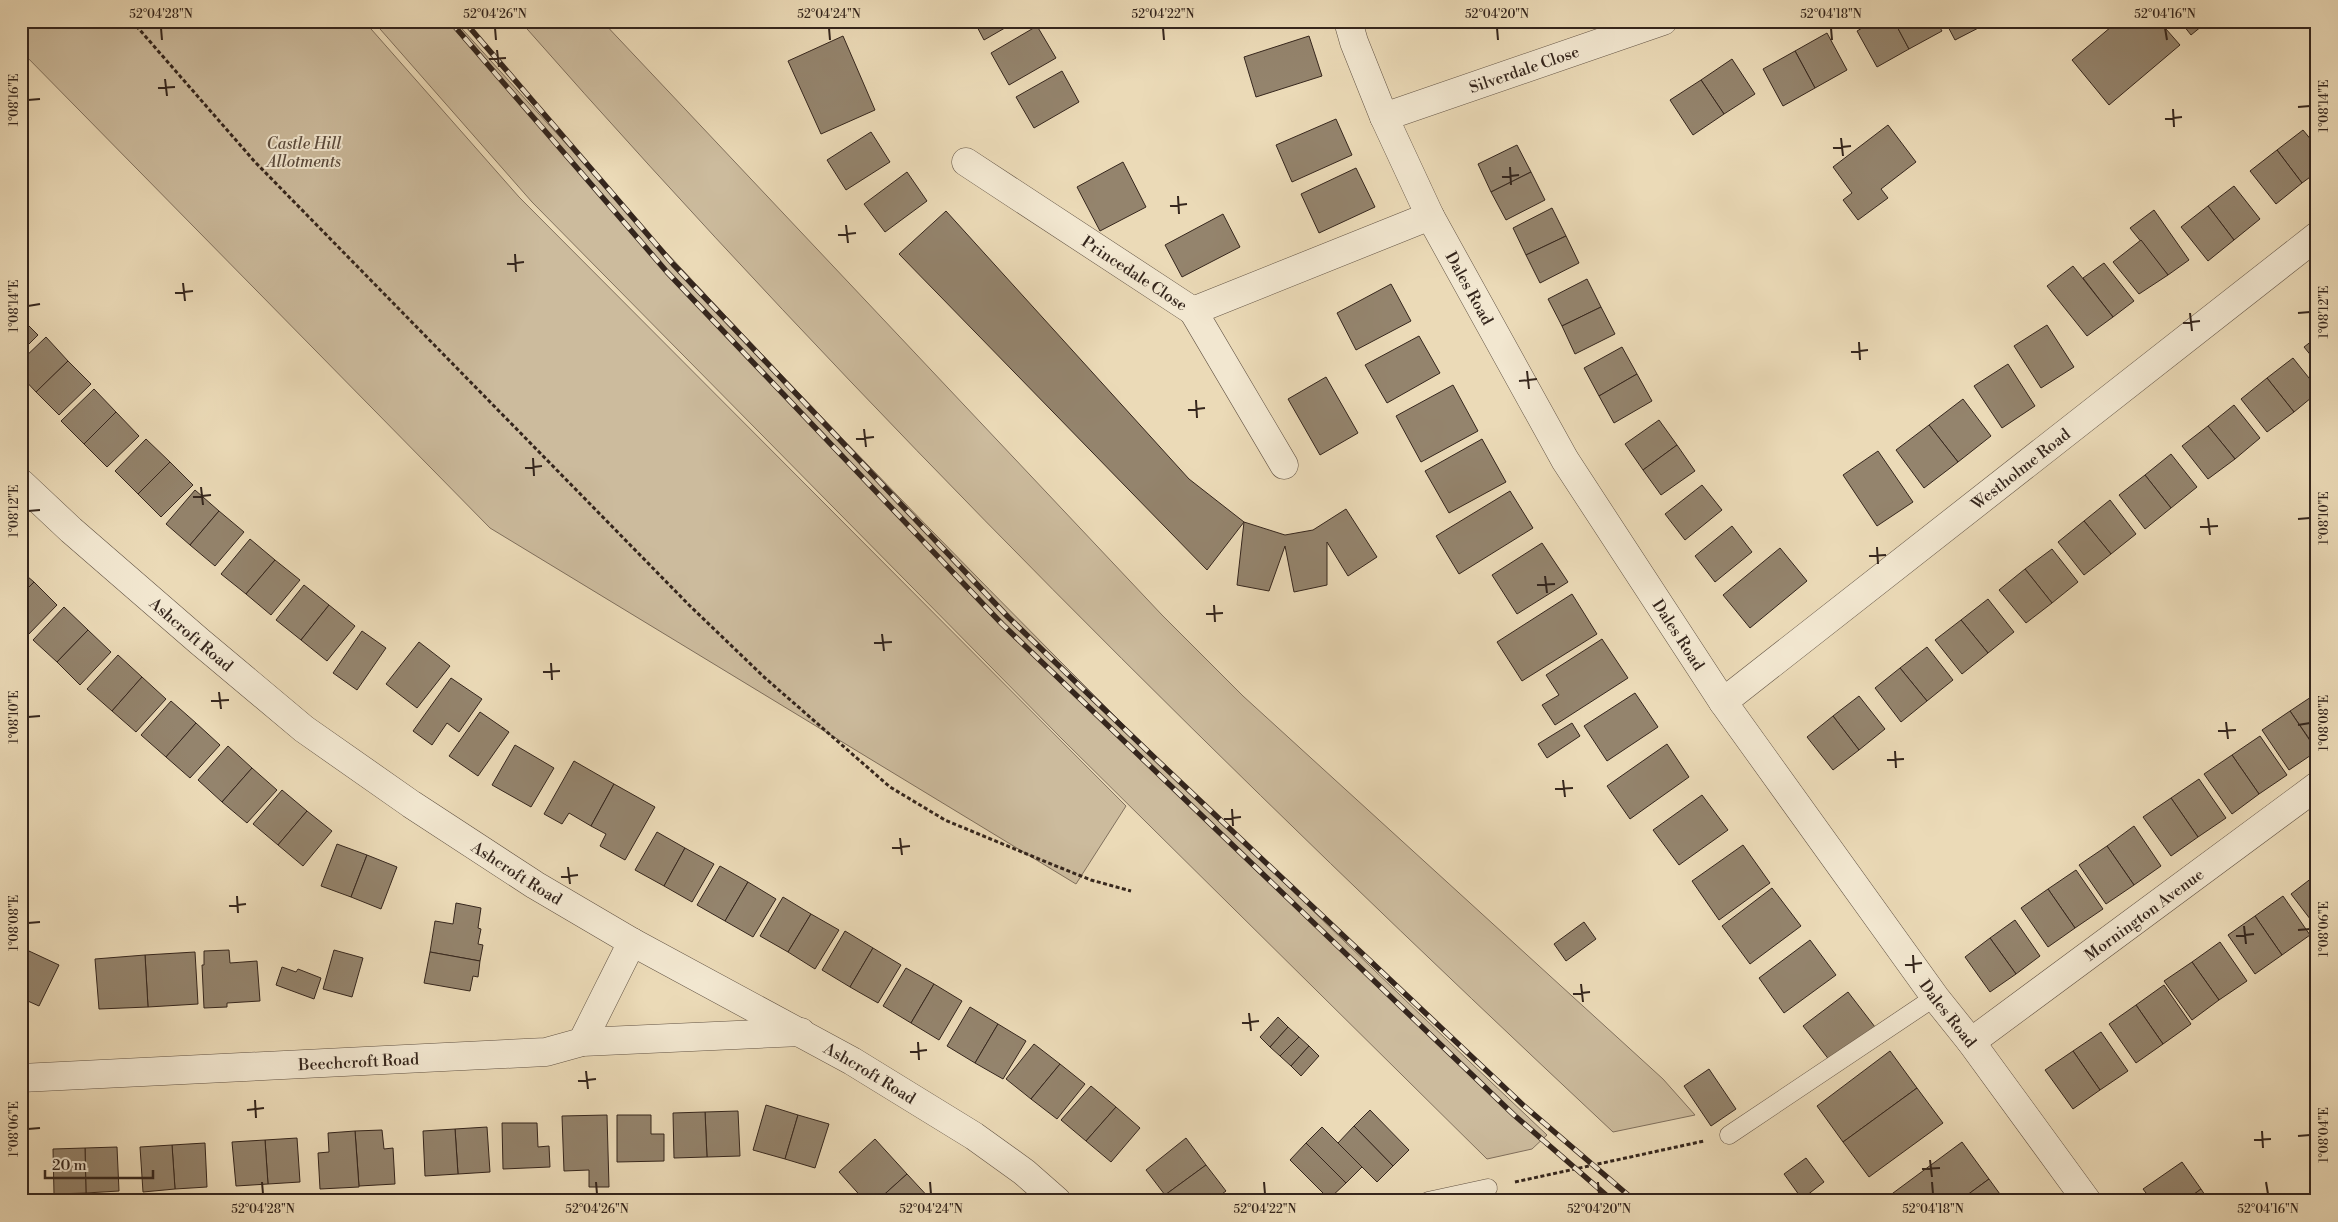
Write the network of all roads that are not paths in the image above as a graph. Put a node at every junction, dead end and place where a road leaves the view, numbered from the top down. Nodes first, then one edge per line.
1 (1348, 21) edge
2 (1663, 21) edge
3 (1384, 117) junction
4 (966, 162) dead end
5 (1430, 216) junction
6 (2317, 236) edge
7 (1193, 311) junction
8 (1284, 465) dead end
9 (21, 482) edge
10 (1723, 702) junction
11 (2317, 786) edge
12 (632, 942) junction
13 (1935, 997) junction
14 (801, 1032) junction
15 (582, 1042) junction
16 (1971, 1042) junction
17 (21, 1078) edge
18 (1729, 1135) road end
19 (1488, 1188) road end
20 (1057, 1201) edge
21 (1428, 1201) edge
22 (2086, 1201) edge

1 - 3 street, Dales Road
2 - 3 street, Silverdale Close
3 - 5 street, Dales Road
4 - 7 street, Princedale Close
5 - 7 street, Princedale Close
5 - 10 street, Dales Road
6 - 10 street, Westholme Road
7 - 8 street
9 - 12 street, Ashcroft Road
10 - 13 street, Dales Road
11 - 16 street, Mornington Avenue
12 - 14 street, Ashcroft Road
12 - 15 street
13 - 16 street, Dales Road
13 - 18 lane
14 - 15 street, Beechcroft Road
14 - 20 street, Ashcroft Road
15 - 17 street, Beechcroft Road
16 - 22 street, Dales Road
19 - 21 lane

